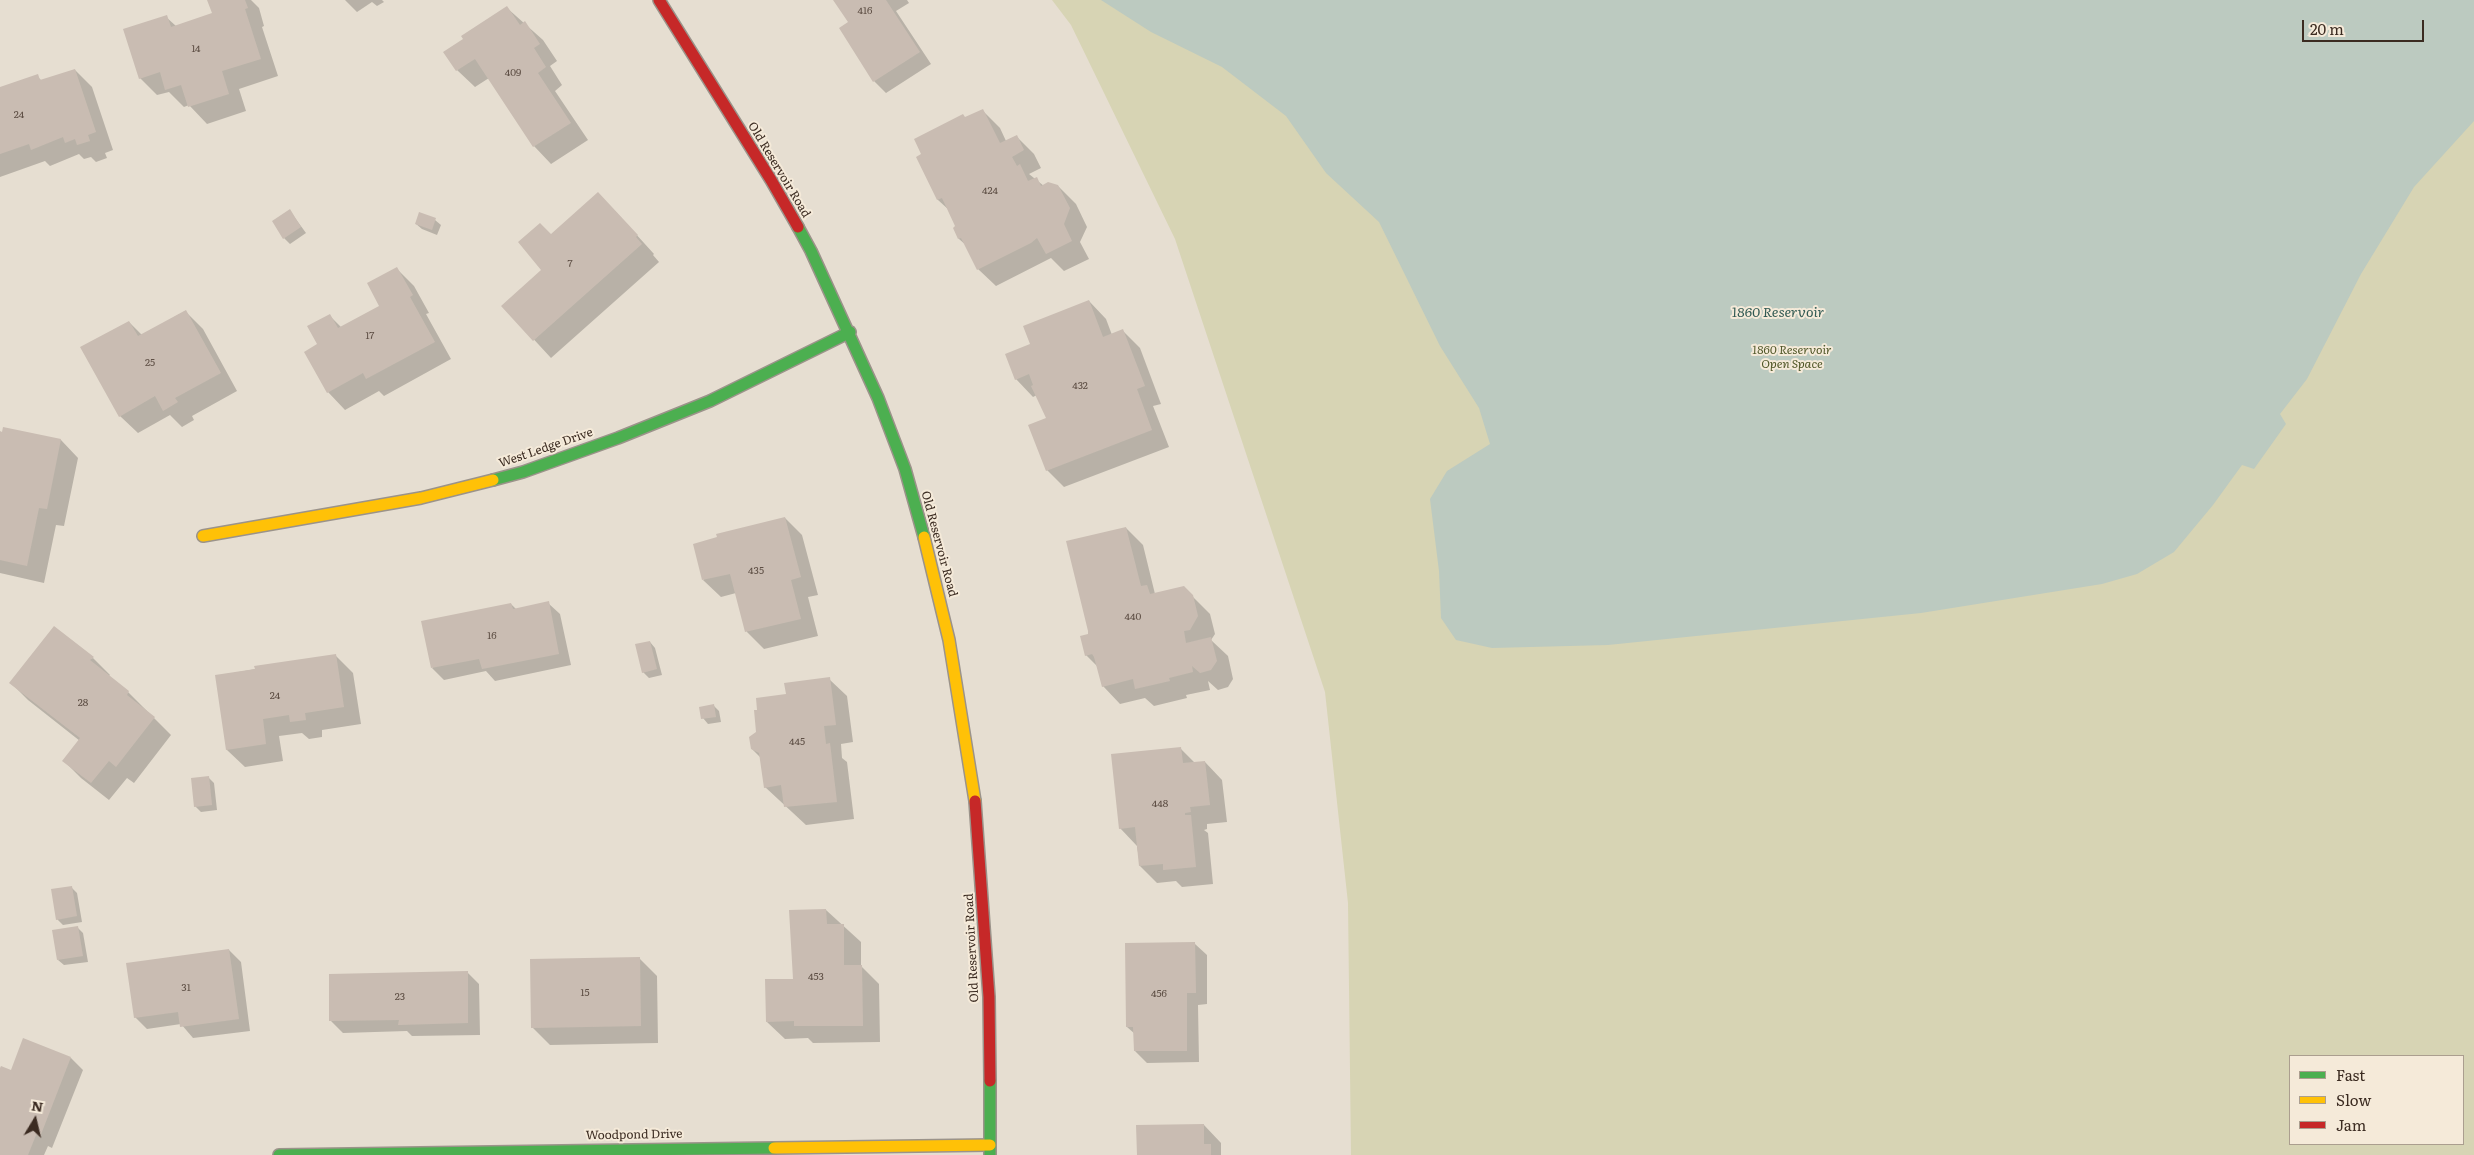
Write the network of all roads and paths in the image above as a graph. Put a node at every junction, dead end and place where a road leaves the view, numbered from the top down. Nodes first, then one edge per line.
1 (659, 0) edge
2 (850, 332) junction
3 (203, 536) dead end
4 (990, 1150) edge
5 (279, 1155) edge

1 - 2 street, Old Reservoir Road
2 - 3 street, West Ledge Drive
2 - 4 street, Old Reservoir Road
4 - 5 street, Woodpond Drive

